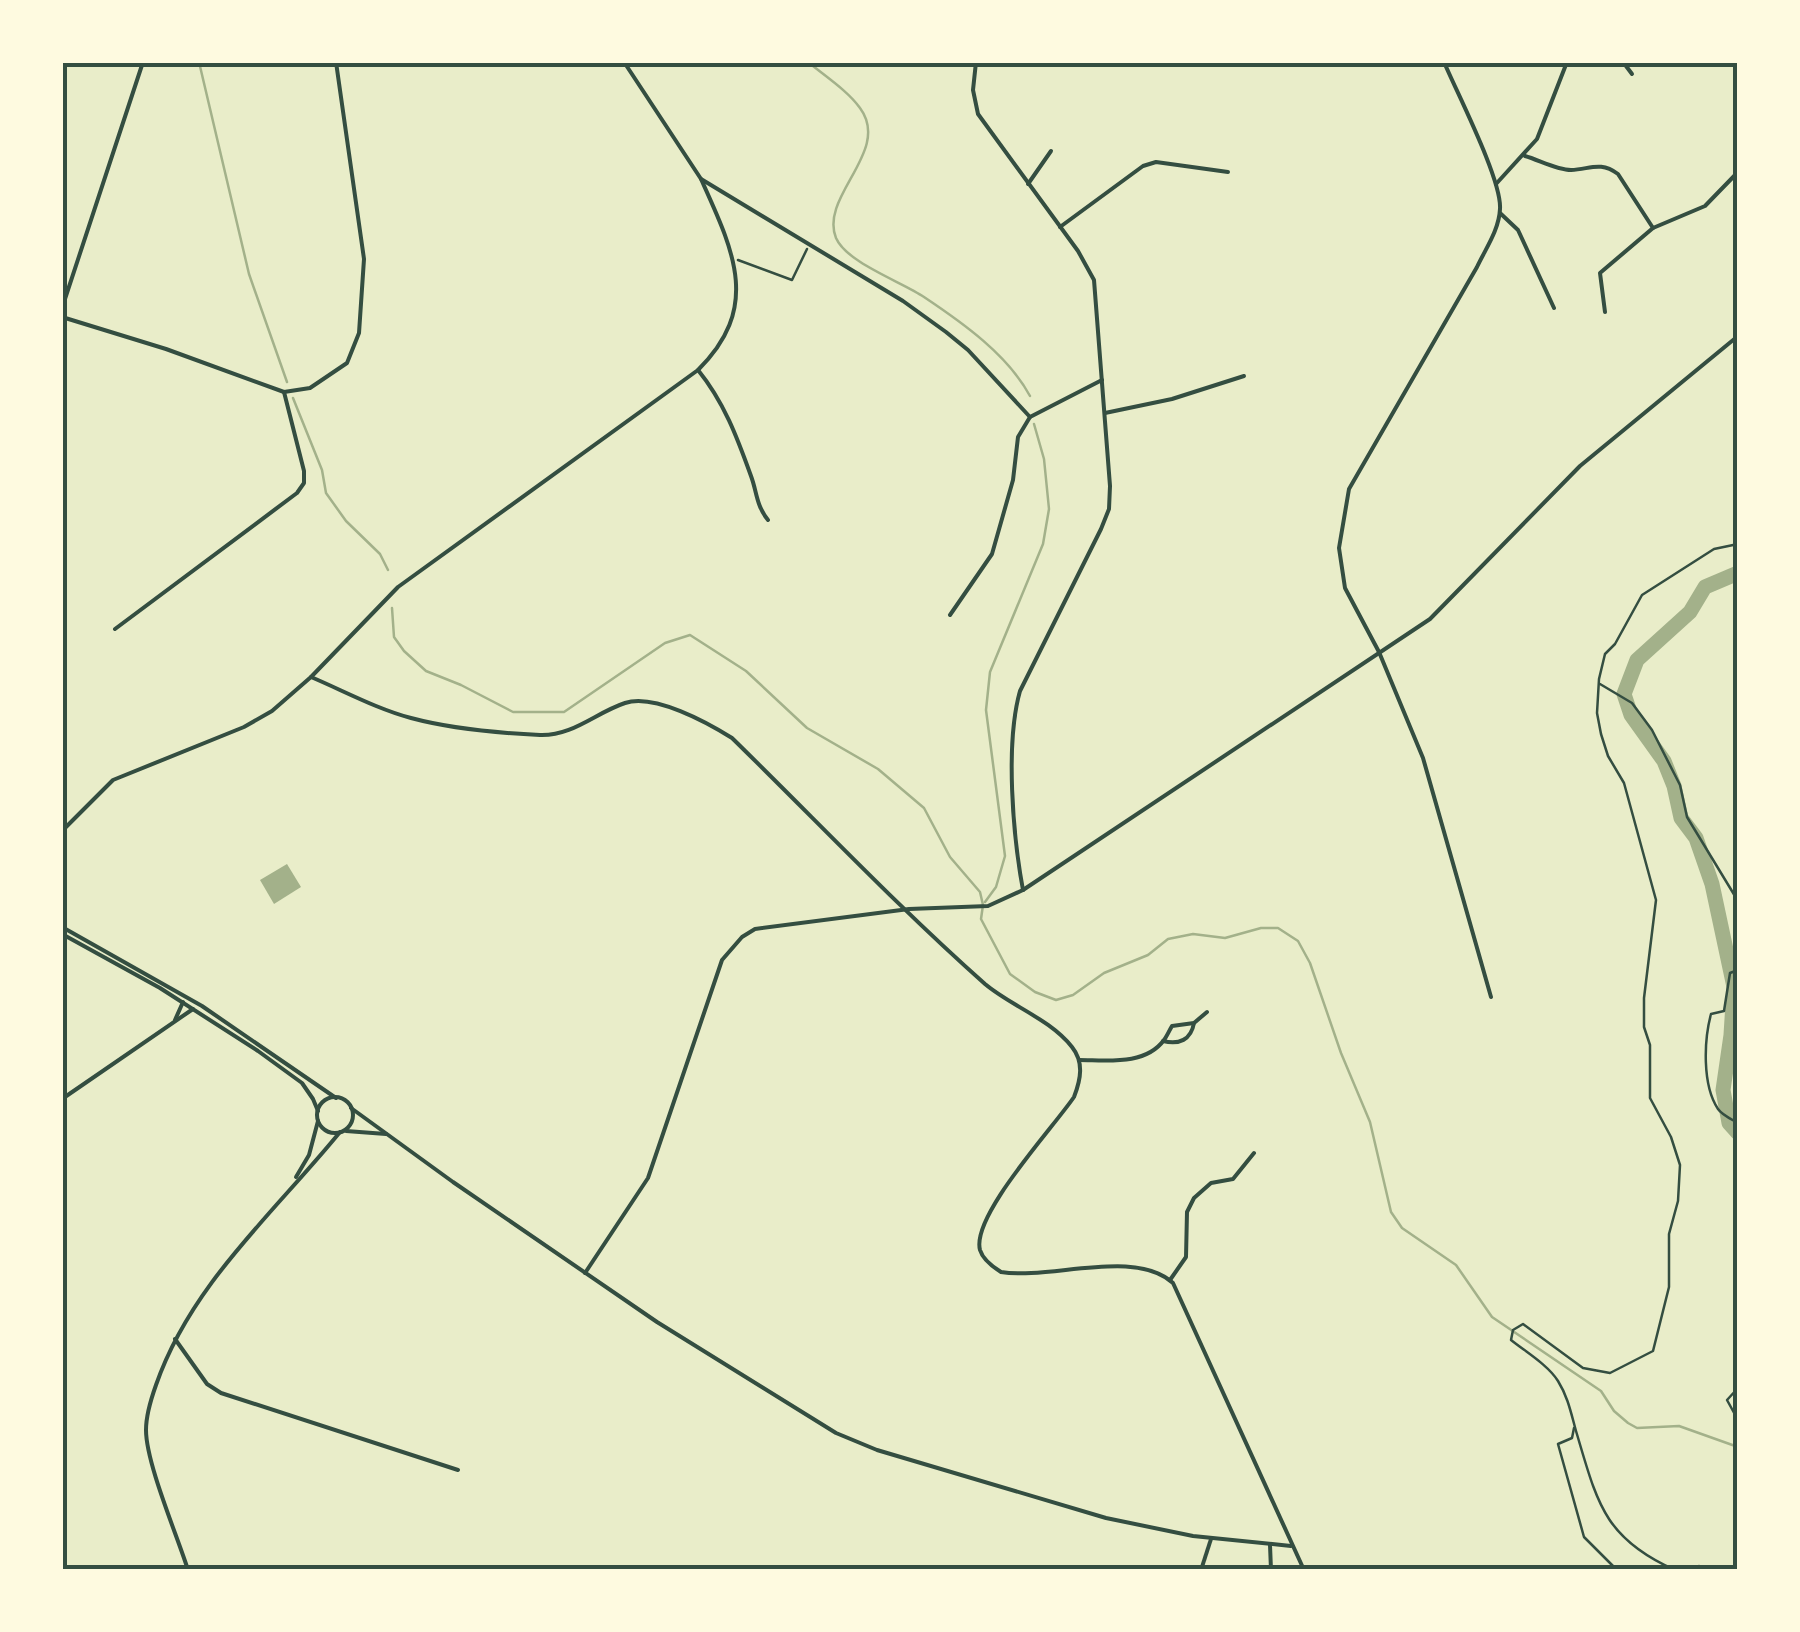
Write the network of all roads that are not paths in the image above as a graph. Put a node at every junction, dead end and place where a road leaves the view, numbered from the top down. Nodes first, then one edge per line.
1 (143, 62) edge
2 (336, 62) edge
3 (624, 62) edge
4 (976, 62) edge
5 (1444, 62) edge
6 (1567, 62) edge
7 (1622, 62) edge
8 (1632, 74) dead end
9 (1051, 150) dead end
10 (1524, 156) junction
11 (1228, 172) dead end
12 (1737, 173) edge
13 (701, 179) junction
14 (1028, 184) junction
15 (1496, 184) junction
16 (1500, 213) junction
17 (1060, 227) junction
18 (1654, 228) junction
19 (62, 308) edge
20 (1554, 308) dead end
21 (1606, 312) dead end
22 (62, 317) edge
23 (1738, 336) edge
24 (698, 370) junction
25 (1244, 376) dead end
26 (1102, 380) junction
27 (284, 392) junction
28 (1105, 413) junction
29 (1030, 417) junction
30 (768, 520) dead end
31 (950, 615) dead end
32 (115, 629) dead end
33 (1378, 652) junction
34 (311, 677) junction
35 (62, 831) edge
36 (1023, 890) junction
37 (908, 910) junction
38 (62, 927) edge
39 (62, 934) edge
40 (1491, 997) dead end
41 (182, 1002) junction
42 (193, 1009) junction
43 (1207, 1012) dead end
44 (1194, 1022) junction
45 (172, 1024) junction
46 (1163, 1041) junction
47 (1079, 1060) junction
48 (336, 1098) junction
49 (62, 1100) edge
50 (351, 1108) junction
51 (318, 1112) junction
52 (318, 1120) junction
53 (341, 1132) junction
54 (391, 1135) junction
55 (1254, 1153) dead end
56 (294, 1181) junction
57 (585, 1273) junction
58 (1170, 1280) junction
59 (175, 1339) junction
60 (458, 1470) dead end
61 (1211, 1538) junction
62 (1270, 1545) junction
63 (1294, 1546) junction
64 (188, 1570) edge
65 (1201, 1570) edge
66 (1272, 1570) edge
67 (1304, 1570) edge

1 - 19 street
2 - 27 street
3 - 13 street
4 - 14 street
5 - 15 street
6 - 10 street
7 - 8 street
9 - 14 street
10 - 15 street
10 - 18 street
11 - 17 street
12 - 18 street
13 - 24 street
13 - 29 street
14 - 17 street
15 - 16 street
16 - 20 street
16 - 33 street
17 - 26 street
18 - 21 street
22 - 27 street
23 - 33 street
24 - 30 street
24 - 34 street
25 - 28 street
26 - 28 street
26 - 29 street
27 - 32 street
28 - 36 street
29 - 31 street
33 - 36 street
33 - 40 street
34 - 35 street
34 - 37 street
36 - 37 street
37 - 47 street
37 - 57 street
38 - 48 street
39 - 41 street
41 - 42 street
41 - 45 street
42 - 45 street
42 - 51 street
43 - 44 street
44 - 46 street
44 - 46 street
45 - 49 street
46 - 47 street
47 - 58 street
48 - 50 street
48 - 51 street
50 - 53 street
50 - 54 street
51 - 52 street
52 - 53 street
52 - 56 street
53 - 54 street
53 - 56 street
54 - 57 street
55 - 58 street
56 - 59 street
57 - 61 street
58 - 63 street
59 - 60 street
59 - 64 street
61 - 62 street
61 - 65 street
62 - 63 street
62 - 66 street
63 - 67 street

